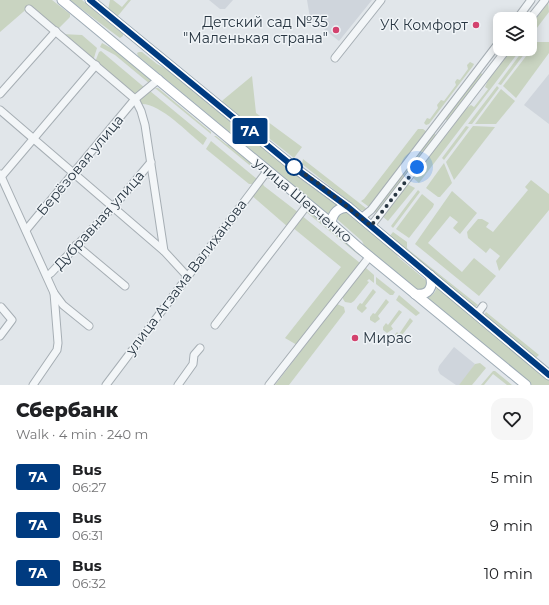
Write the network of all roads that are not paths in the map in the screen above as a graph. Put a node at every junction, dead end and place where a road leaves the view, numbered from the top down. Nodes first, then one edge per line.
1 (62, 0) edge
2 (90, 0) edge
3 (381, 0) edge
4 (531, 0) edge
5 (545, 0) edge
6 (29, 9) dead end
7 (522, 12) edge
8 (536, 12) edge
9 (126, 30) junction
10 (54, 33) junction
11 (115, 43) junction
12 (146, 47) junction
13 (493, 50) edge
14 (502, 56) edge
15 (335, 58) dead end
16 (135, 60) junction
17 (94, 67) junction
18 (158, 80) junction
19 (0, 94) edge
20 (135, 99) junction
21 (0, 110) edge
22 (440, 119) junction
23 (447, 127) junction
24 (432, 129) junction
25 (441, 136) junction
26 (34, 139) junction
27 (151, 162) junction
28 (268, 170) junction
29 (74, 174) junction
30 (1, 175) edge
31 (308, 204) junction
32 (114, 206) junction
33 (348, 207) junction
34 (361, 218) junction
35 (331, 223) junction
36 (371, 226) junction
37 (26, 230) junction
38 (76, 245) junction
39 (164, 251) junction
40 (370, 256) junction
41 (430, 275) junction
42 (47, 276) junction
43 (187, 276) junction
44 (125, 286) dead end
45 (54, 293) junction
46 (416, 294) junction
47 (483, 306) dead end
48 (1, 307) edge
49 (477, 314) junction
50 (215, 325) dead end
51 (89, 326) dead end
52 (0, 336) edge
53 (200, 348) dead end
54 (549, 375) edge
55 (108, 384) edge
56 (33, 385) edge
57 (178, 385) edge
58 (269, 385) edge
59 (526, 385) edge

1 - 11 main road, улица Шевченко
2 - 9 main road, улица Шевченко
3 - 15 street
4 - 7 street
5 - 8 street
6 - 10 street
9 - 11 main road
9 - 12 main road, улица Шевченко
10 - 17 street
10 - 19 street
11 - 16 main road, улица Шевченко
12 - 16 main road
12 - 33 main road, улица Шевченко
13 - 22 street
14 - 23 street
16 - 18 main road, улица Шевченко
17 - 20 street
17 - 26 street
18 - 20 street, Берёзовая улица
18 - 28 main road, улица Шевченко
20 - 27 street
20 - 29 street, Берёзовая улица
21 - 26 street
22 - 23 street
22 - 24 street
23 - 25 street
24 - 25 street
24 - 34 street
25 - 36 street
26 - 29 street
26 - 30 street
27 - 32 street, Дубравная улица
27 - 39 street
28 - 31 main road, улица Шевченко
28 - 43 street, улица Агзама Валиханова
29 - 32 street
29 - 37 street, Берёзовая улица
30 - 37 street
31 - 35 main road, улица Шевченко
31 - 50 street
32 - 38 street, Дубравная улица
32 - 39 street
33 - 34 main road, улица Шевченко
33 - 35 main road
34 - 36 main road, улица Шевченко
35 - 40 main road, улица Шевченко
36 - 41 main road, улица Шевченко
37 - 42 street
38 - 42 street, Дубравная улица
38 - 44 street
39 - 43 street
40 - 46 main road, улица Шевченко
40 - 58 street
41 - 46 main road
41 - 49 main road, улица Шевченко
42 - 45 street
43 - 55 street, улица Агзама Валиханова
45 - 51 street
45 - 56 street
46 - 59 main road, улица Шевченко
47 - 49 street
48 - 52 street
49 - 54 main road, улица Шевченко
53 - 57 street

